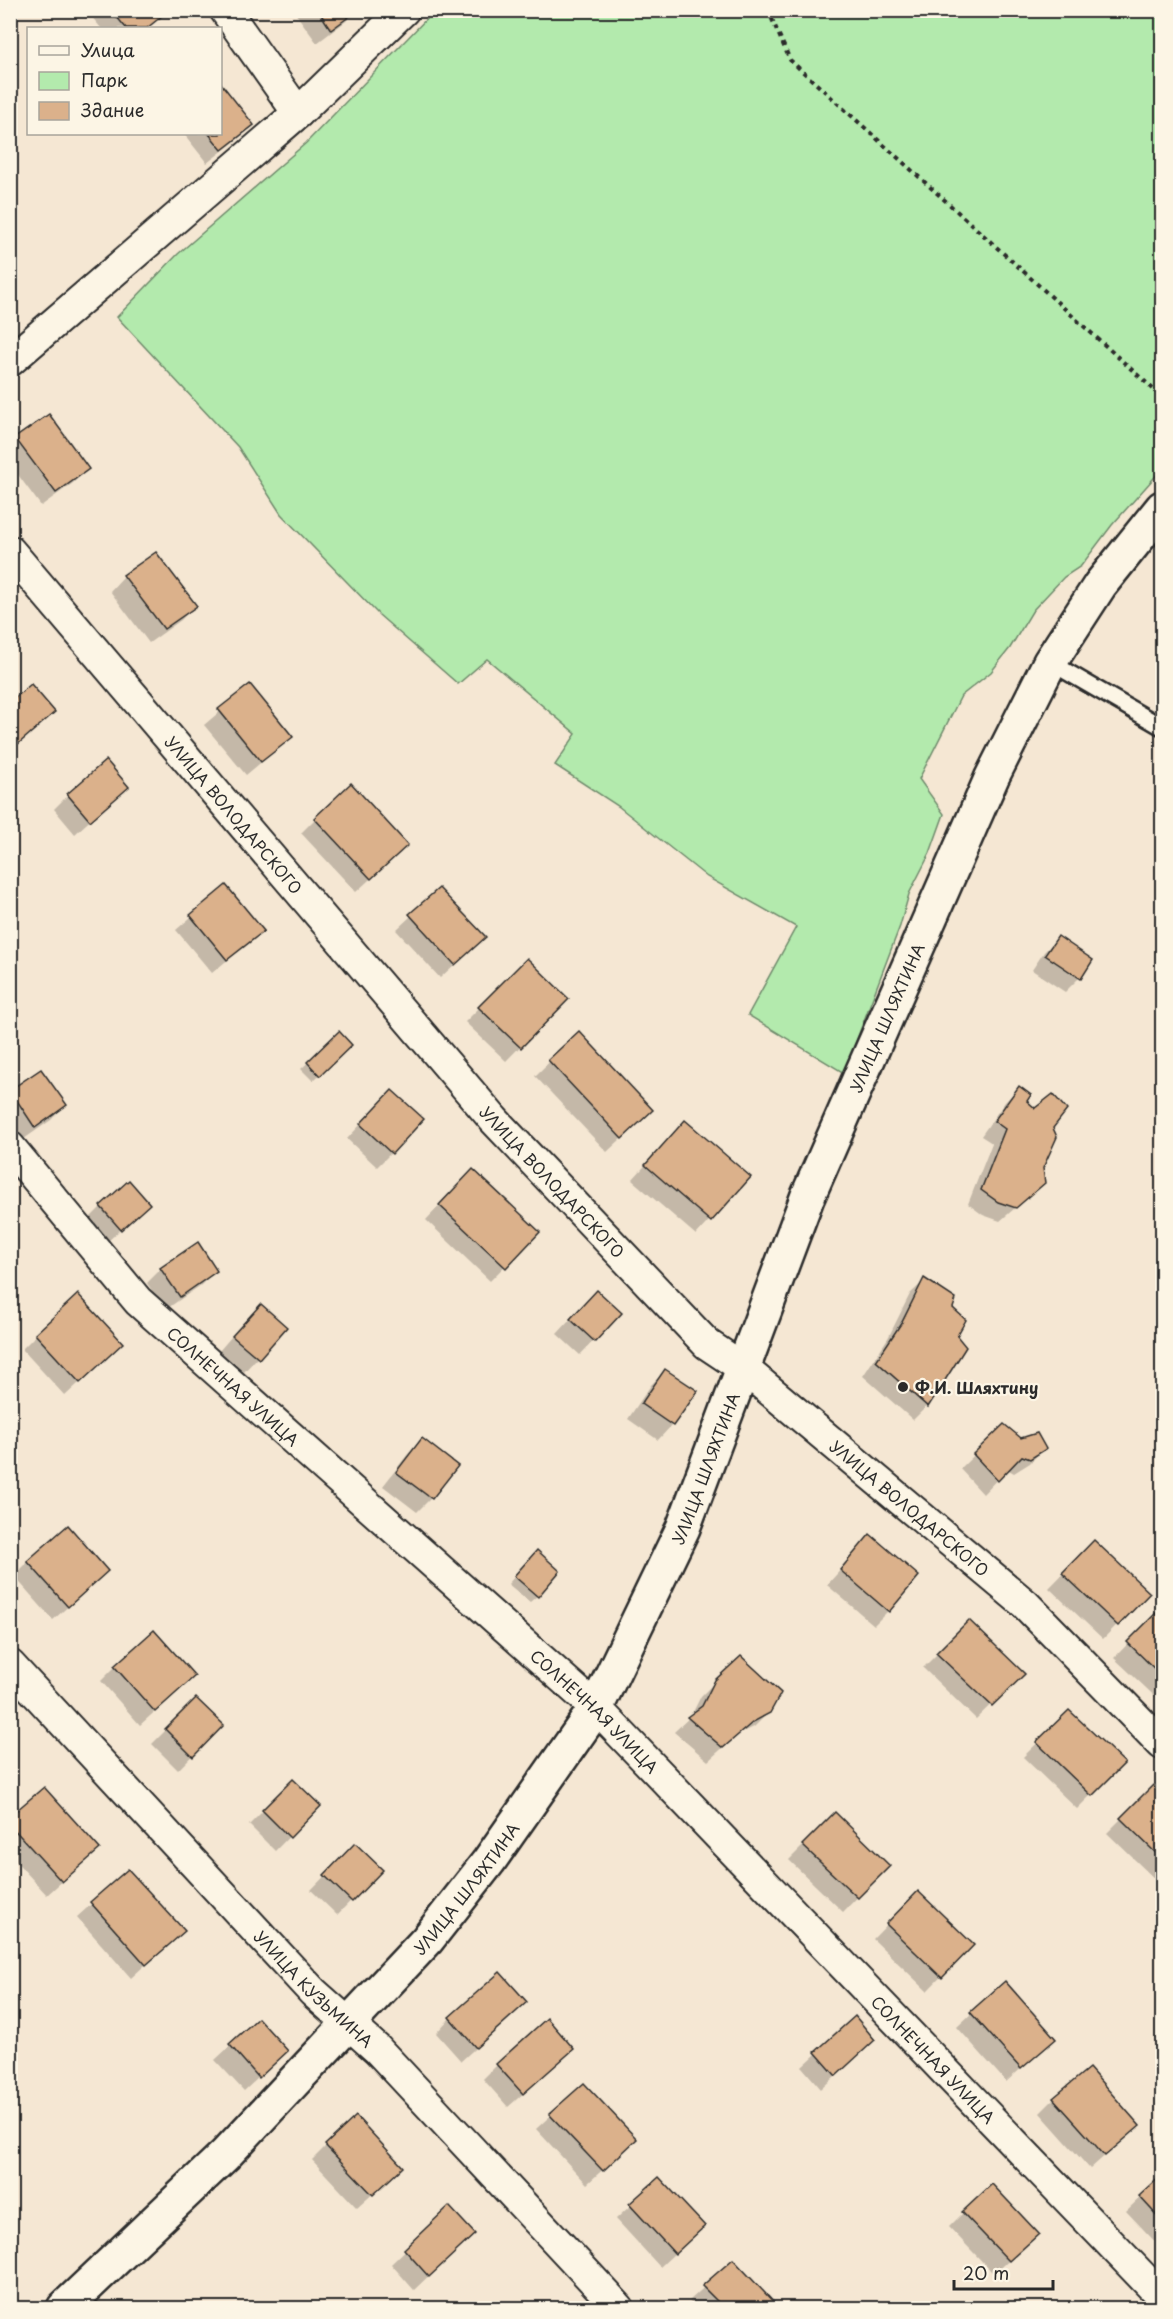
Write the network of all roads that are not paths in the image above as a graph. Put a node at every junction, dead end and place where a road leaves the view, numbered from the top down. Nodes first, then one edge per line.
1 (225, 10) edge
2 (404, 10) edge
3 (298, 113) junction
4 (10, 360) edge
5 (1162, 508) edge
6 (10, 551) edge
7 (1050, 662) junction
8 (1162, 727) edge
9 (10, 1147) edge
10 (743, 1368) junction
11 (10, 1665) edge
12 (596, 1708) junction
13 (1162, 1744) edge
14 (350, 2024) junction
15 (1162, 2297) edge
16 (64, 2308) edge
17 (619, 2308) edge

1 - 3 street
2 - 3 street
3 - 4 street
5 - 7 main road, УЛИЦА ШЛЯХТИНА
6 - 10 street, УЛИЦА ВОЛОДАРСКОГО
7 - 8 lane
7 - 10 main road, УЛИЦА ШЛЯХТИНА
9 - 12 street, СОЛНЕЧНАЯ УЛИЦА
10 - 12 main road, УЛИЦА ШЛЯХТИНА
10 - 13 street, УЛИЦА ВОЛОДАРСКОГО
11 - 14 street, УЛИЦА КУЗЬМИНА
12 - 14 main road, УЛИЦА ШЛЯХТИНА
12 - 15 street, СОЛНЕЧНАЯ УЛИЦА
14 - 16 main road, УЛИЦА ШЛЯХТИНА
14 - 17 street, УЛИЦА КУЗЬМИНА

